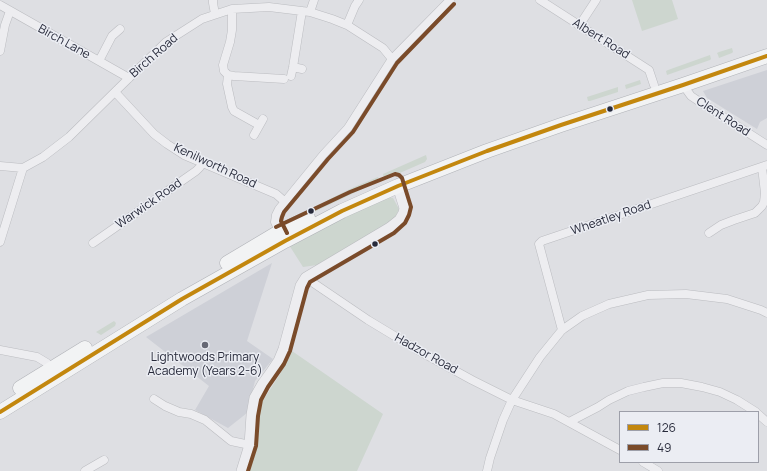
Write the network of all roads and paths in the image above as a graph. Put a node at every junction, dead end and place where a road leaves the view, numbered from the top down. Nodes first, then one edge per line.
1 (214, 0) edge
2 (314, 0) edge
3 (359, 0) edge
4 (450, 0) edge
5 (540, 0) edge
6 (596, 0) edge
7 (0, 6) edge
8 (232, 9) junction
9 (10, 11) junction
10 (306, 12) junction
11 (215, 14) junction
12 (348, 25) junction
13 (579, 26) junction
14 (120, 29) dead end
15 (767, 46) edge
16 (0, 51) edge
17 (767, 56) edge
18 (392, 59) junction
19 (99, 61) junction
20 (293, 67) junction
21 (302, 69) dead end
22 (228, 75) junction
23 (129, 78) junction
24 (654, 84) junction
25 (683, 85) junction
26 (115, 92) junction
27 (254, 135) dead end
28 (767, 145) edge
29 (202, 163) junction
30 (0, 166) edge
31 (765, 166) edge
32 (22, 168) junction
33 (397, 183) junction
34 (284, 201) junction
35 (709, 233) dead end
36 (282, 236) junction
37 (0, 242) edge
38 (93, 243) dead end
39 (306, 278) junction
40 (767, 313) edge
41 (562, 330) junction
42 (0, 350) edge
43 (54, 373) junction
44 (154, 399) dead end
45 (512, 400) junction
46 (0, 401) edge
47 (754, 411) edge
48 (0, 412) edge
49 (759, 415) edge
50 (569, 422) junction
51 (767, 422) edge
52 (250, 445) junction
53 (619, 449) edge
54 (104, 460) dead end
55 (645, 463) edge
56 (85, 471) edge
57 (242, 471) edge
58 (487, 471) edge
59 (658, 471) edge

1 - 11 street
2 - 10 street
3 - 12 street
4 - 18 street
5 - 13 street, Albert Road
6 - 13 street
7 - 9 street, Birch Lane
8 - 10 street, Birch Road
8 - 11 street, Birch Road
8 - 22 street
9 - 16 street
9 - 19 street, Birch Lane
10 - 12 street, Birch Road
10 - 20 street
11 - 23 street, Birch Road
12 - 18 street, Birch Road
13 - 24 street, Albert Road
14 - 19 street
15 - 24 highway
17 - 25 highway
18 - 34 street
19 - 23 street, Birch Lane
20 - 21 street
20 - 22 street
22 - 27 street
23 - 26 street, Birch Road
24 - 25 highway
24 - 33 highway
25 - 28 street, Clent Road
25 - 33 highway
26 - 29 street, Kenilworth Road
26 - 32 street, Birch Road
29 - 34 street, Kenilworth Road
29 - 38 street, Warwick Road
30 - 32 street
31 - 35 street
31 - 41 street, Wheatley Road
32 - 37 street
33 - 36 highway
33 - 39 street
34 - 36 street
36 - 43 highway
39 - 45 street, Hadzor Road
39 - 52 street
40 - 41 street
41 - 45 street
42 - 43 street
43 - 46 highway
43 - 48 highway
44 - 52 street
45 - 50 street, Hadzor Road
45 - 58 street
47 - 50 street
49 - 51 street
50 - 53 street, Hadzor Road
52 - 57 street
54 - 56 street
55 - 59 street

